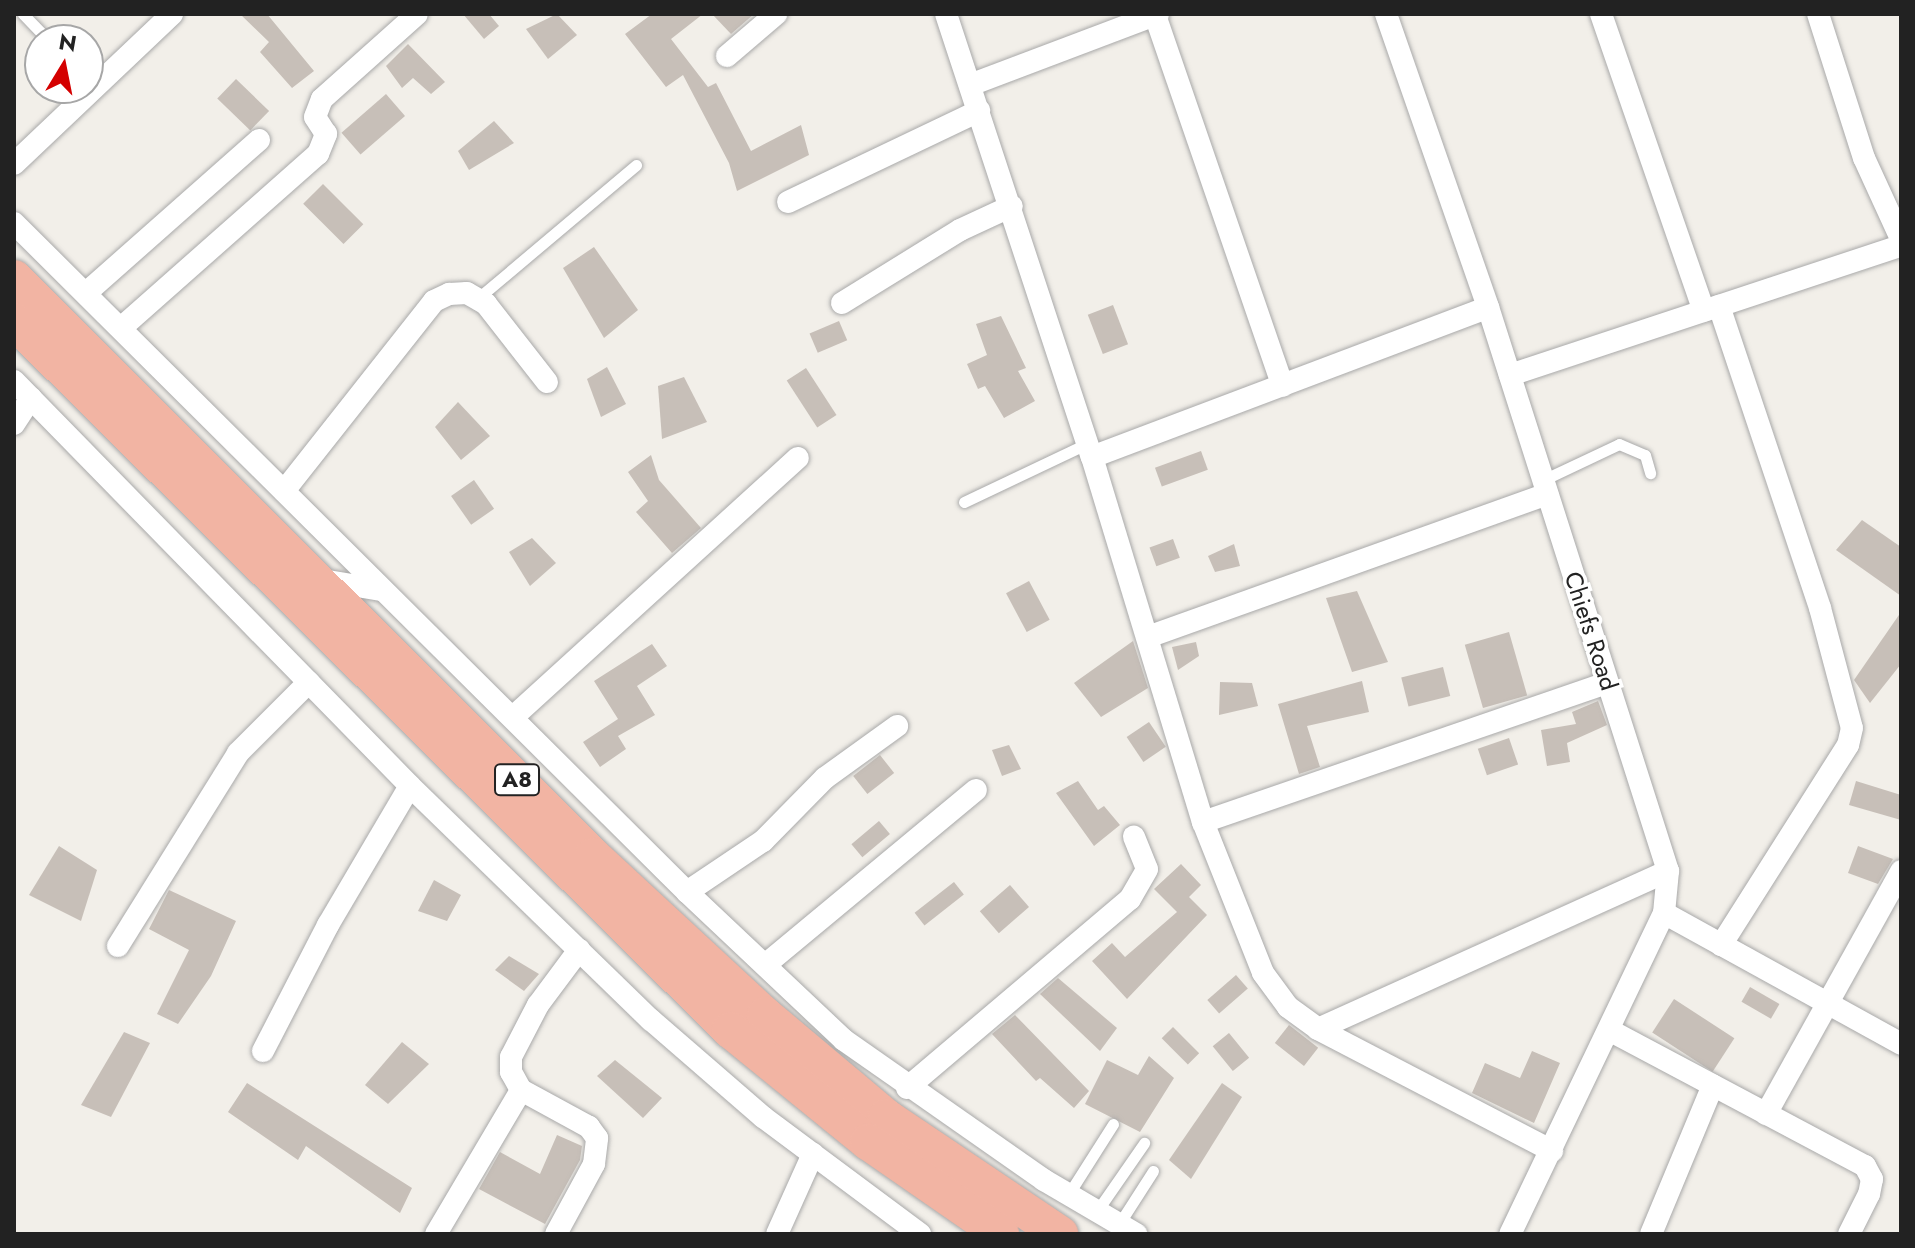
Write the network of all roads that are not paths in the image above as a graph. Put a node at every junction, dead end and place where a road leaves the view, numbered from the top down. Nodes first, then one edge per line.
1 (172, 14) edge
2 (417, 14) edge
3 (776, 14) edge
4 (946, 14) edge
5 (1386, 14) edge
6 (1601, 14) edge
7 (1818, 14) edge
8 (1156, 15) edge
9 (727, 56) dead end
10 (104, 73) edge
11 (970, 85) junction
12 (72, 104) edge
13 (979, 111) junction
14 (259, 140) dead end
15 (14, 164) edge
16 (636, 165) dead end
17 (788, 202) dead end
18 (1012, 206) junction
19 (14, 223) edge
20 (1901, 239) edge
21 (1901, 246) edge
22 (14, 278) edge
23 (86, 293) junction
24 (477, 299) junction
25 (842, 303) dead end
26 (1488, 307) junction
27 (1711, 309) junction
28 (14, 321) edge
29 (121, 328) junction
30 (1510, 375) junction
31 (14, 381) edge
32 (547, 382) dead end
33 (1283, 386) junction
34 (31, 398) junction
35 (14, 424) edge
36 (1090, 450) junction
37 (798, 458) dead end
38 (1650, 473) dead end
39 (1545, 487) junction
40 (284, 491) junction
41 (964, 502) dead end
42 (316, 579) junction
43 (382, 590) junction
44 (1148, 637) junction
45 (309, 682) junction
46 (1607, 683) junction
47 (513, 717) junction
48 (897, 726) dead end
49 (410, 786) junction
50 (976, 790) dead end
51 (1203, 822) junction
52 (1134, 837) dead end
53 (1668, 871) junction
54 (1901, 871) edge
55 (687, 892) junction
56 (1664, 913) junction
57 (1721, 945) junction
58 (118, 946) dead end
59 (579, 950) junction
60 (765, 965) junction
61 (1825, 1001) junction
62 (1318, 1029) junction
63 (1609, 1030) junction
64 (1901, 1044) edge
65 (263, 1051) dead end
66 (1713, 1085) junction
67 (907, 1088) junction
68 (521, 1090) junction
69 (1766, 1114) junction
70 (1113, 1124) dead end
71 (1144, 1143) dead end
72 (1552, 1151) junction
73 (813, 1154) junction
74 (1153, 1171) dead end
75 (1068, 1195) junction
76 (1097, 1211) junction
77 (1128, 1229) edge
78 (436, 1234) edge
79 (556, 1234) edge
80 (777, 1234) edge
81 (920, 1234) edge
82 (1001, 1234) edge
83 (1060, 1234) edge
84 (1510, 1234) edge
85 (1651, 1234) edge
86 (1849, 1234) edge

1 - 10 street
2 - 29 street
3 - 9 street
4 - 11 street
5 - 26 street, Chiefs Road
6 - 27 street
7 - 20 street
8 - 11 street
8 - 33 street
11 - 13 street
12 - 15 street
13 - 17 street
13 - 18 street
14 - 23 street
16 - 24 lane
18 - 25 street
18 - 36 street
19 - 23 street
21 - 27 street
22 - 42 highway, A8
23 - 29 street
24 - 32 street
24 - 40 street
26 - 30 street, Chiefs Road
26 - 33 street
27 - 30 street
27 - 57 street
28 - 82 highway, A8
29 - 40 street
30 - 39 street, Chiefs Road
31 - 34 street
33 - 36 street
34 - 35 street
34 - 45 street
36 - 41 lane
36 - 44 street
37 - 47 street
38 - 39 lane
39 - 44 street
39 - 46 street, Chiefs Road
40 - 43 street
42 - 43 street
42 - 83 highway, A8
43 - 47 street
44 - 51 street
45 - 49 street
45 - 58 street
46 - 51 street
46 - 53 street, Chiefs Road
47 - 55 street
48 - 55 street
49 - 59 street
49 - 65 street
50 - 60 street
51 - 62 street
52 - 67 street
53 - 56 street, Chiefs Road
53 - 62 street
54 - 61 street
55 - 60 street
56 - 57 street
56 - 63 street, Chiefs Road
57 - 61 street
59 - 68 street
59 - 73 street
60 - 67 street
61 - 64 street
61 - 69 street
62 - 72 street
63 - 66 street
63 - 72 street, Chiefs Road
66 - 69 street
66 - 85 street
67 - 75 street
68 - 78 street
68 - 79 street
69 - 86 street
70 - 75 lane
71 - 76 lane
72 - 84 street, Chiefs Road
73 - 80 street
73 - 81 street
74 - 77 lane
75 - 76 street
76 - 77 street

